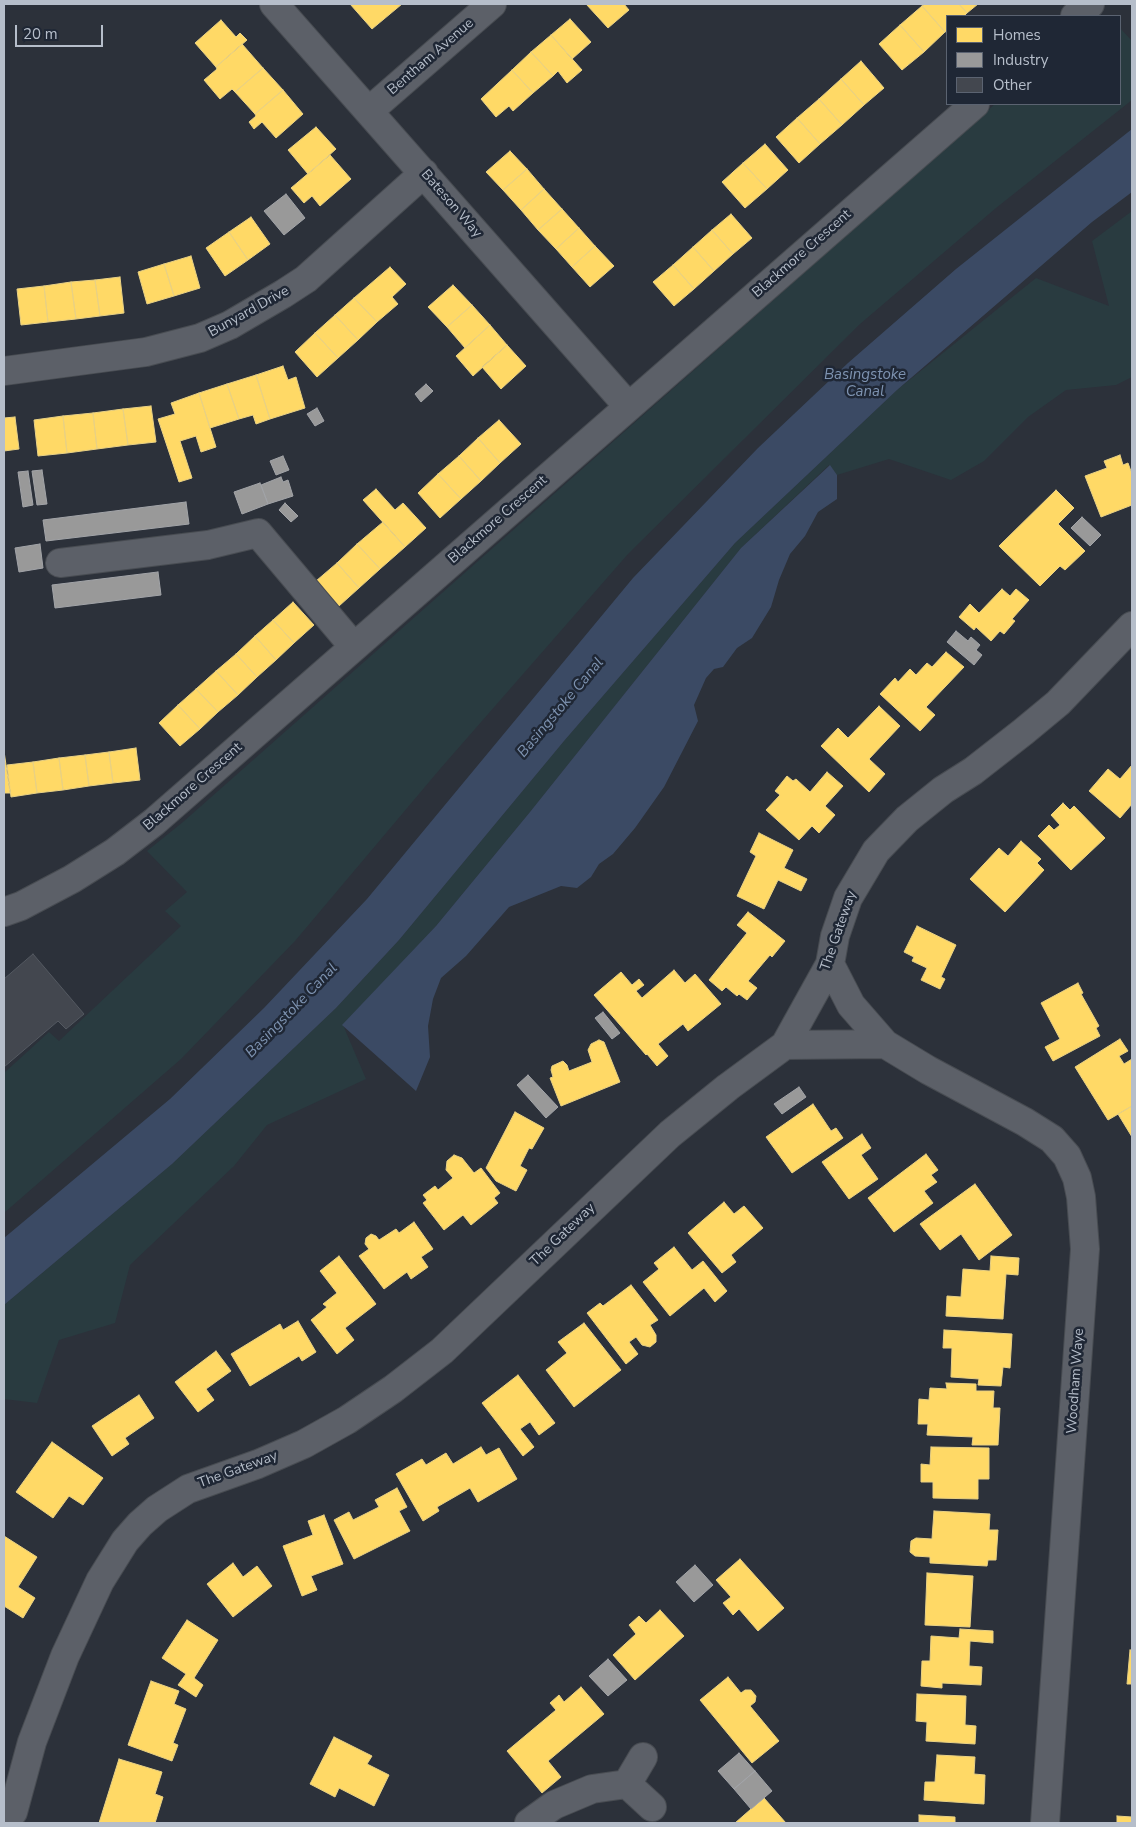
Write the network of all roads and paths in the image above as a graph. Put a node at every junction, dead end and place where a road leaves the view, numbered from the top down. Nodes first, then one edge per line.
1 (274, 4) edge
2 (492, 4) edge
3 (1090, 4) edge
4 (1077, 15) edge
5 (974, 105) edge
6 (369, 111) junction
7 (424, 173) junction
8 (4, 370) edge
9 (628, 406) junction
10 (60, 563) dead end
11 (1132, 626) edge
12 (354, 647) junction
13 (4, 912) edge
14 (830, 964) junction
15 (885, 1044) junction
16 (785, 1045) junction
17 (643, 1757) dead end
18 (627, 1784) junction
19 (652, 1807) dead end
20 (12, 1820) edge
21 (529, 1823) edge
22 (1045, 1823) edge

1 - 6 street, Bateson Way
2 - 6 street, Bentham Avenue
3 - 4 street
5 - 9 street, Blackmore Crescent
6 - 7 street, Bateson Way
7 - 8 street, Bunyard Drive
7 - 9 street, Bateson Way
9 - 12 street, Blackmore Crescent
10 - 12 street
11 - 14 street, The Gateway
12 - 13 street, Blackmore Crescent
14 - 15 street
14 - 16 street, The Gateway
15 - 16 street
15 - 22 street, Woodham Waye
16 - 20 street, The Gateway
17 - 18 street
18 - 19 street
18 - 21 street

